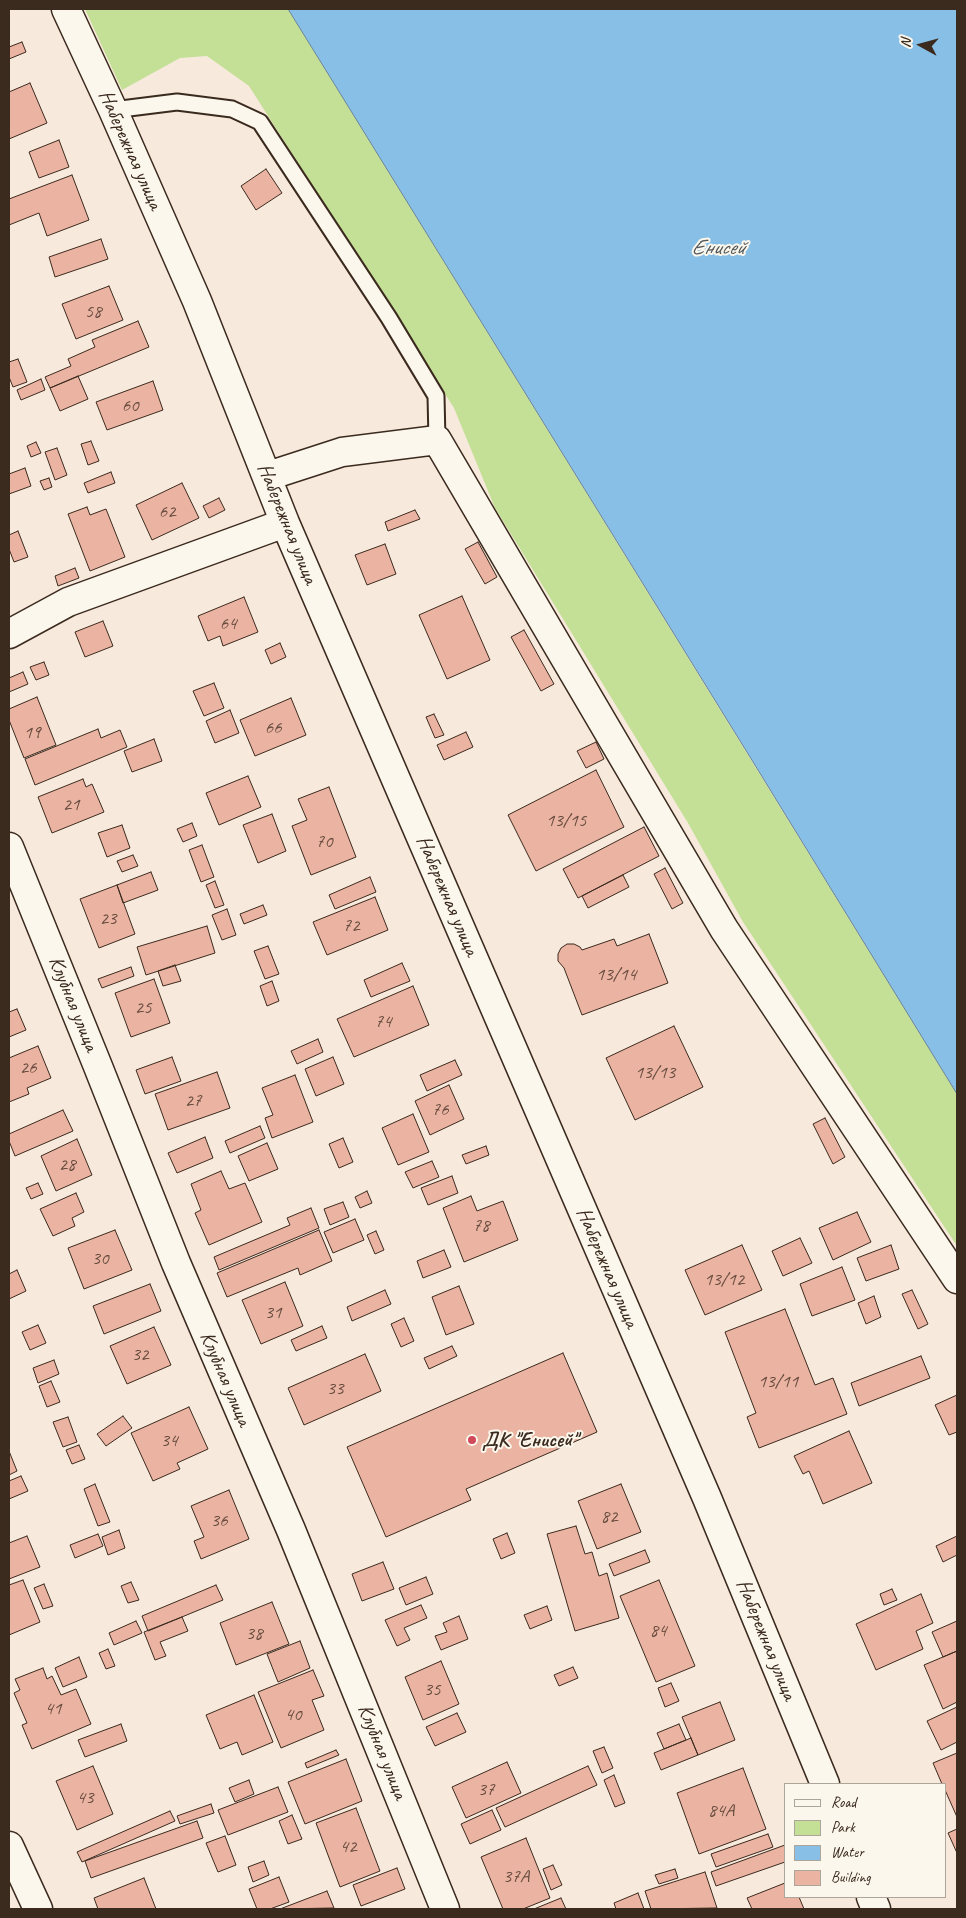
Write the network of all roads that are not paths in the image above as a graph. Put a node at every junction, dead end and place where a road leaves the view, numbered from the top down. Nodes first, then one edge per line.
1 (66, 9) edge
2 (113, 110) junction
3 (437, 440) junction
4 (268, 476) junction
5 (285, 523) junction
6 (9, 634) edge
7 (9, 847) edge
8 (957, 1279) edge
9 (825, 1783) edge
10 (9, 1846) edge
11 (38, 1909) edge
12 (445, 1909) edge

1 - 2 street, Набережная улица
2 - 3 lane
2 - 4 street, Набережная улица
3 - 4 street
3 - 8 street
4 - 5 street, Набережная улица
5 - 6 street
5 - 9 street, Набережная улица
7 - 12 street, Клубная улица
10 - 11 street

